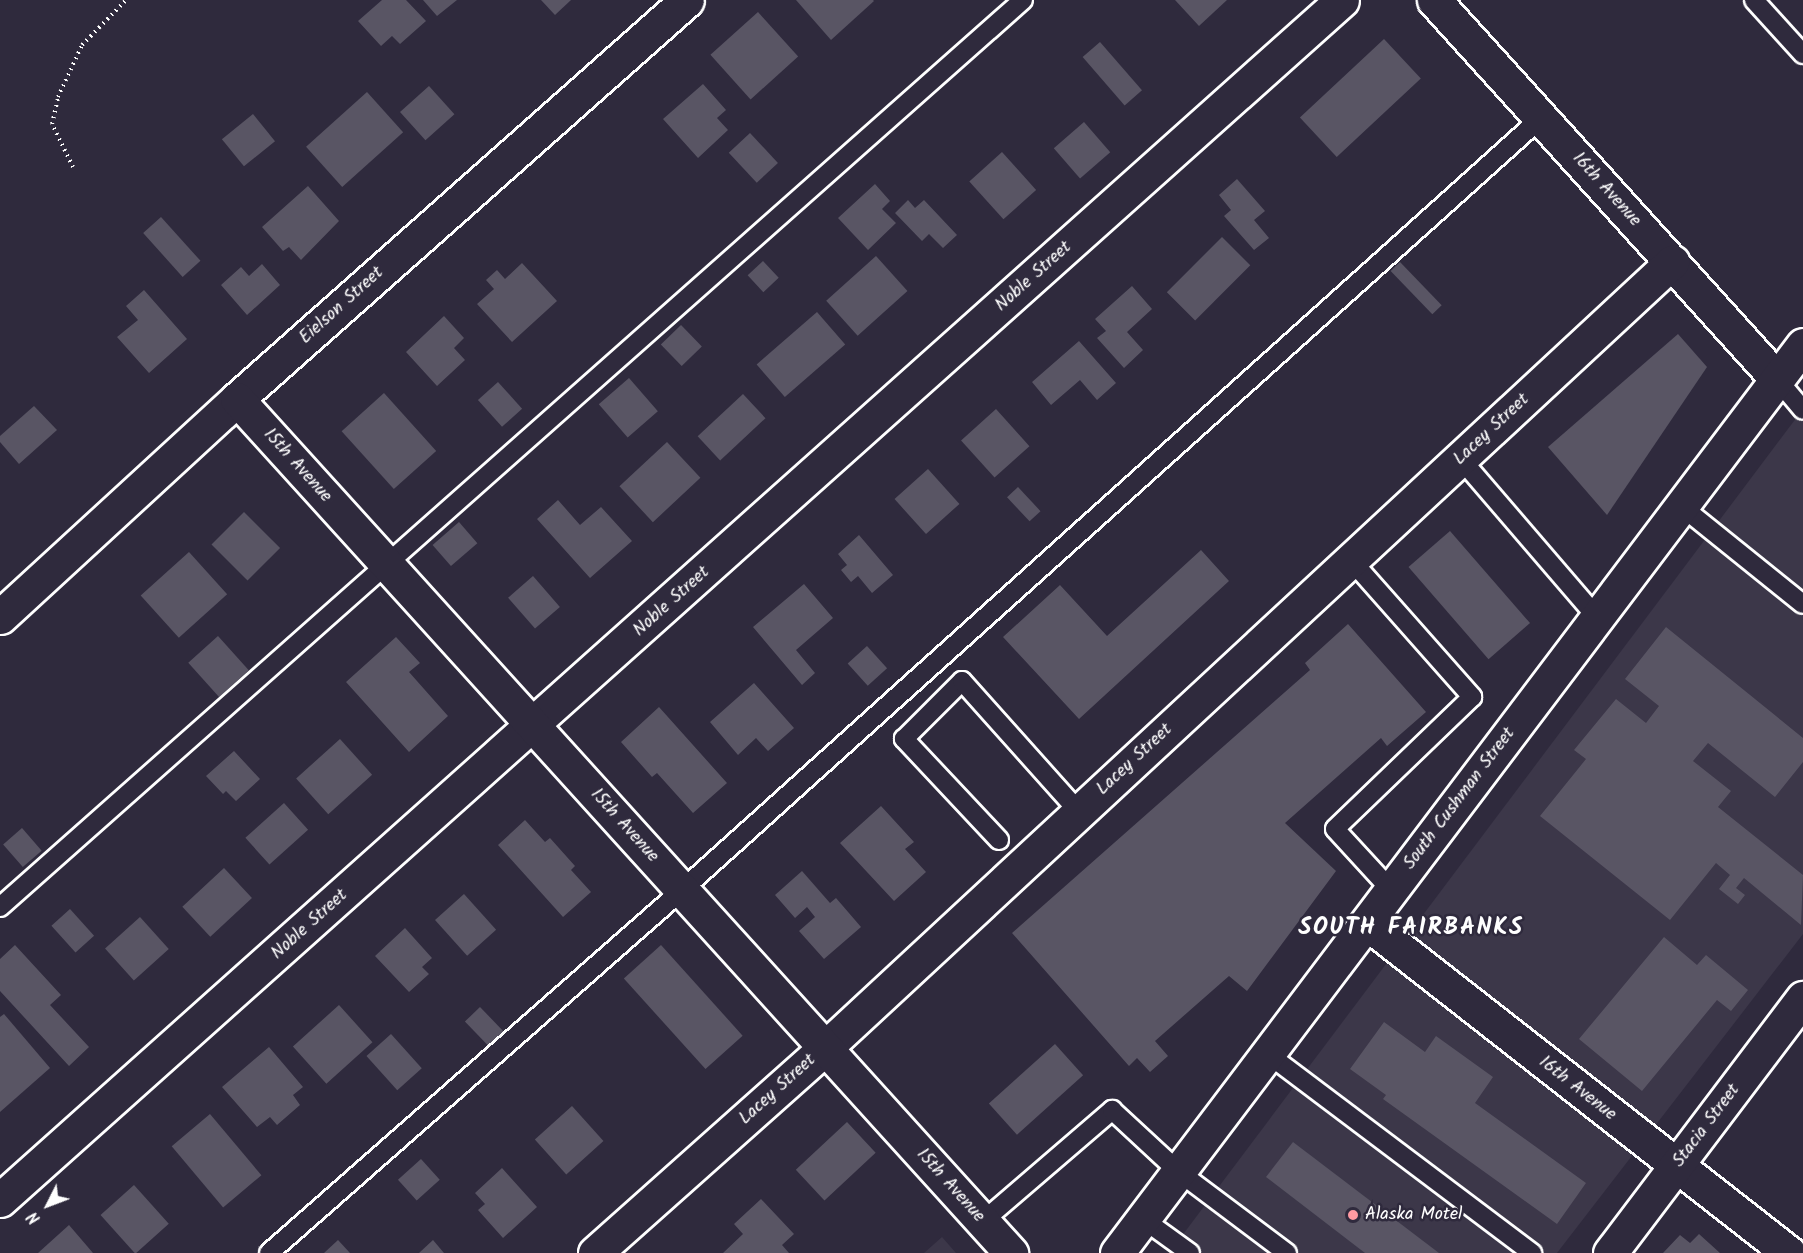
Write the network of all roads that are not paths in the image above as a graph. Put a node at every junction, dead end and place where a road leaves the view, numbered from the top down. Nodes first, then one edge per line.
1 (687, 0) edge
2 (1023, 0) edge
3 (1342, 0) edge
4 (1434, 0) edge
5 (1754, 0) edge
6 (1803, 54) edge
7 (1541, 118) junction
8 (1672, 262) junction
9 (1803, 345) edge
10 (1777, 379) junction
11 (237, 399) junction
12 (1803, 410) edge
13 (1460, 459) junction
14 (1681, 506) junction
15 (1351, 560) junction
16 (386, 565) junction
17 (1803, 604) edge
18 (0, 617) edge
19 (1598, 617) junction
20 (534, 727) junction
21 (1079, 812) junction
22 (999, 840) dead end
23 (682, 890) junction
24 (1392, 891) junction
25 (0, 907) edge
26 (1367, 923) junction
27 (1803, 998) edge
28 (825, 1048) junction
29 (1268, 1054) junction
30 (1676, 1167) junction
31 (1179, 1172) junction
32 (0, 1200) edge
33 (1143, 1219) junction
34 (993, 1242) edge
35 (268, 1253) edge
36 (595, 1253) edge
37 (1117, 1253) edge
38 (1190, 1253) edge
39 (1287, 1253) edge
40 (1532, 1253) edge
41 (1610, 1253) edge
42 (1789, 1253) edge

1 - 11 street, Eielson Street
2 - 16 lane
3 - 20 street, Noble Street
4 - 7 street, 16th Avenue
5 - 6 lane
7 - 8 street, 16th Avenue
7 - 23 lane
8 - 10 street, 16th Avenue
8 - 13 street, Lacey Street
9 - 10 street, South Cushman Street
10 - 12 lane
10 - 14 street, South Cushman Street
11 - 16 street, 15th Avenue
11 - 18 street, Eielson Street
13 - 15 street, Lacey Street
13 - 19 lane
14 - 17 lane
14 - 19 street, South Cushman Street
15 - 21 street, Lacey Street
15 - 24 lane
16 - 20 street, 15th Avenue
16 - 25 lane
19 - 24 street, South Cushman Street
20 - 23 street, 15th Avenue
20 - 32 street, Noble Street
21 - 22 lane
21 - 28 street, Lacey Street
23 - 28 street, 15th Avenue
23 - 35 lane
24 - 26 street, South Cushman Street
26 - 29 street, South Cushman Street
26 - 30 street, 16th Avenue
27 - 30 street, Stacia Street
28 - 34 street, 15th Avenue
28 - 36 street, Lacey Street
29 - 31 street, South Cushman Street
29 - 40 lane
30 - 41 street, Stacia Street
30 - 42 street, 16th Avenue
31 - 33 street, South Cushman Street
31 - 34 lane
31 - 39 lane
33 - 37 street, South Cushman Street
33 - 38 lane

